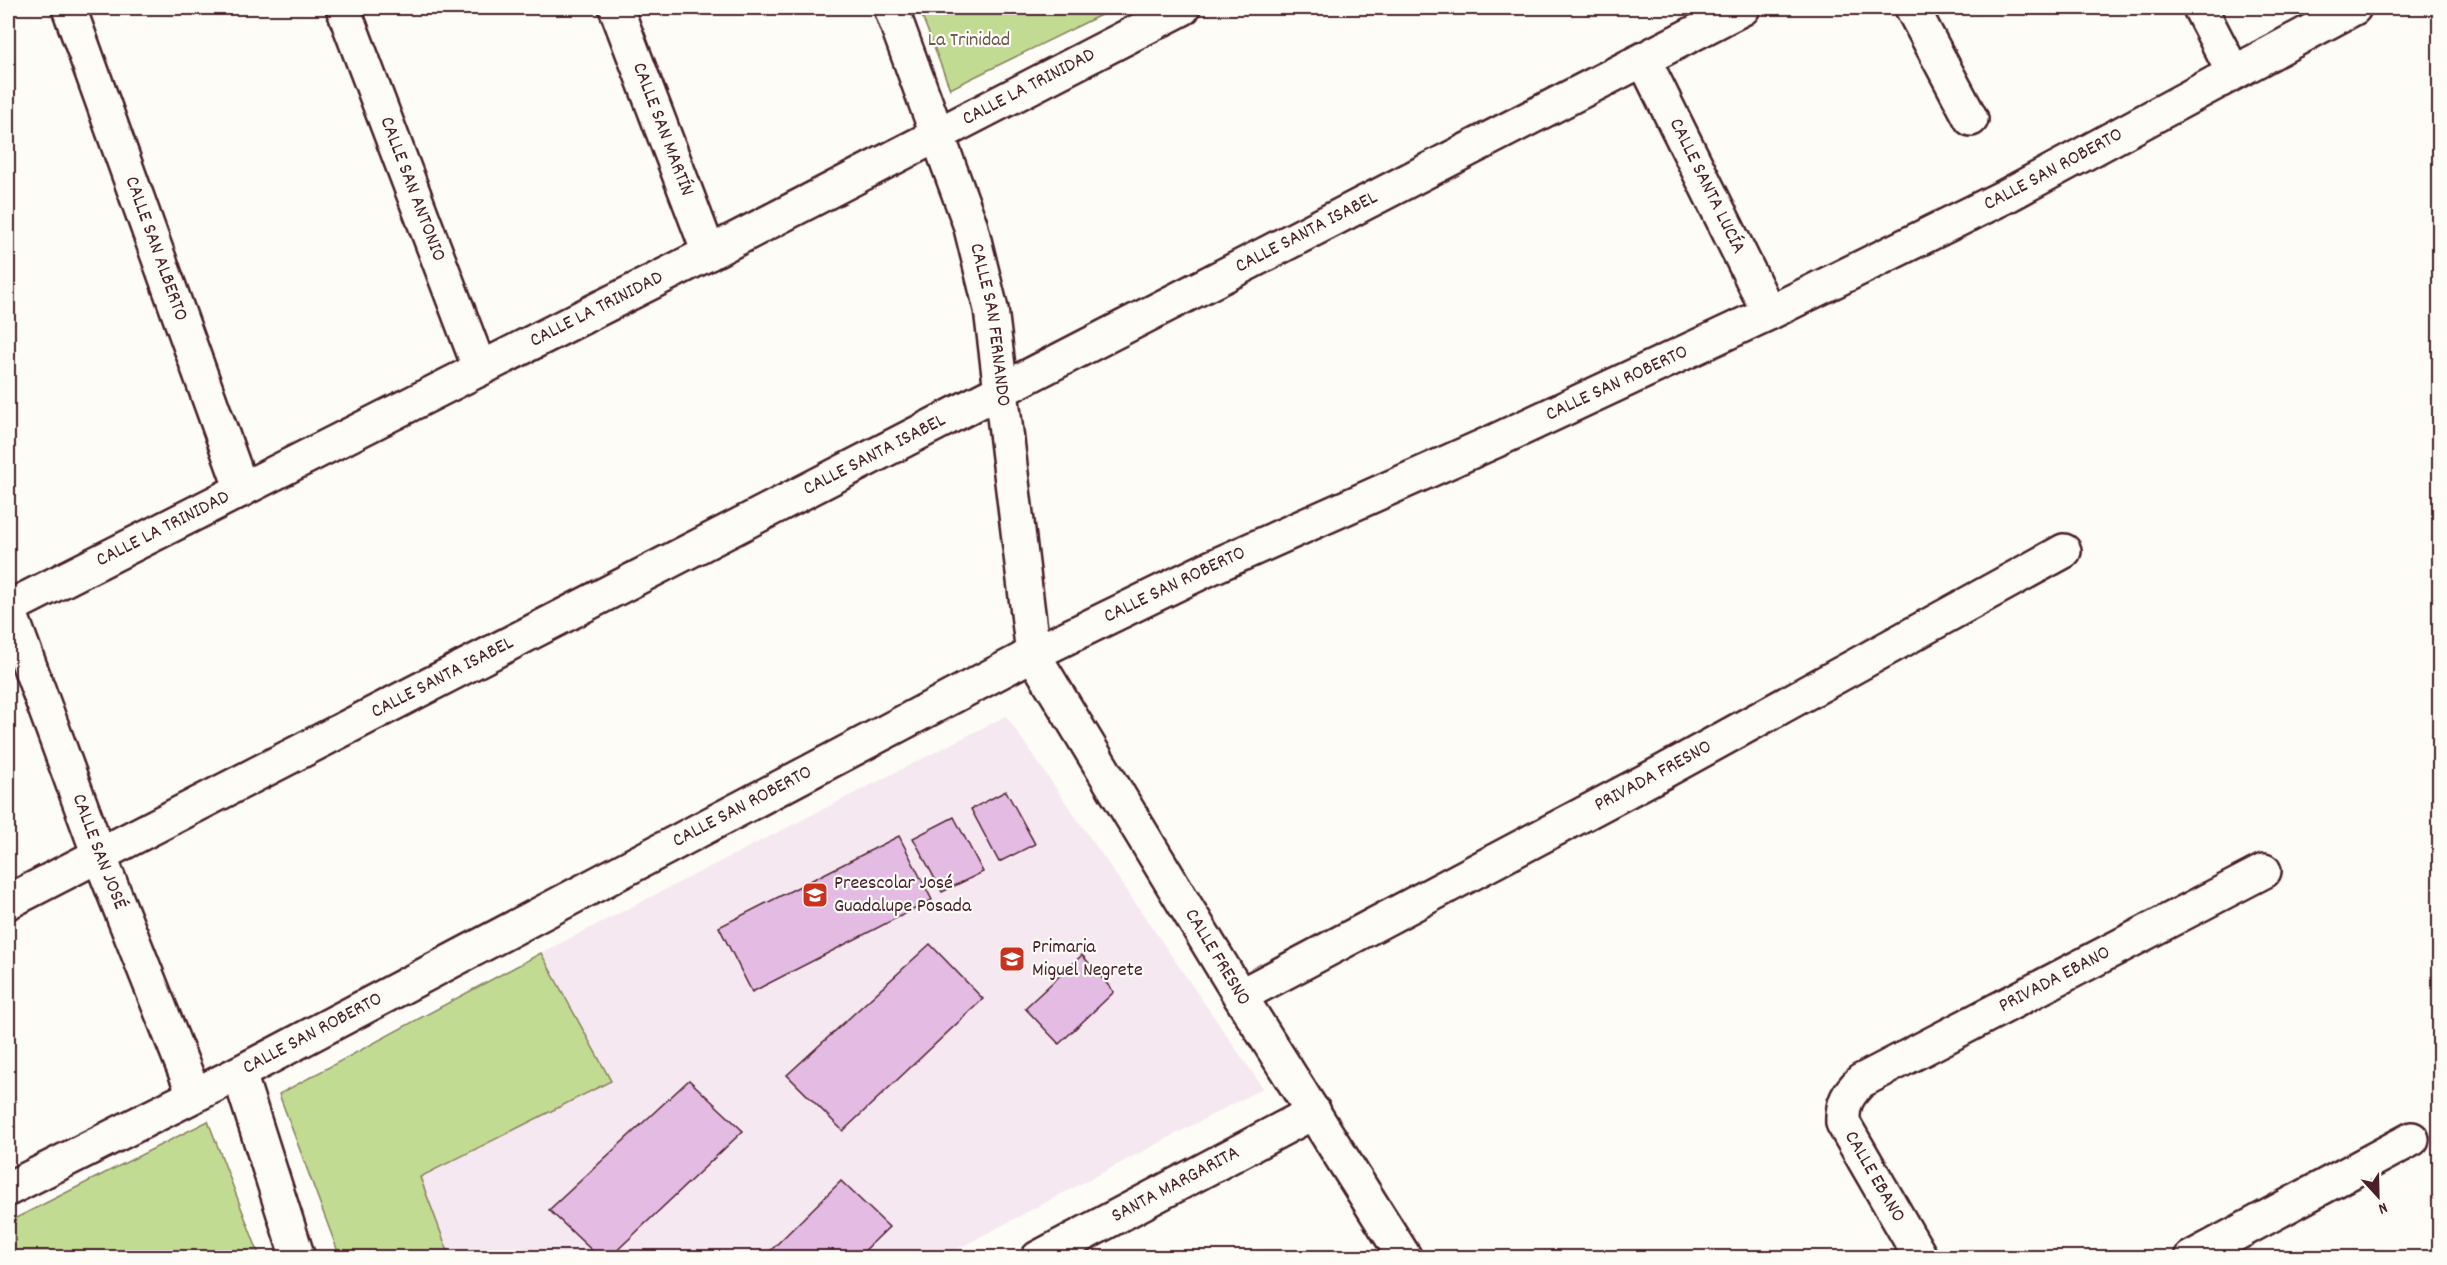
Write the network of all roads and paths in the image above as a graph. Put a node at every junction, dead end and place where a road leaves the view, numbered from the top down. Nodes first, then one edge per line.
1 (69, 8) edge
2 (343, 8) edge
3 (616, 8) edge
4 (891, 8) edge
5 (1183, 8) edge
6 (1743, 8) edge
7 (1912, 8) edge
8 (2200, 8) edge
9 (2354, 8) edge
10 (1644, 60) junction
11 (2233, 72) junction
12 (1971, 119) dead end
13 (938, 134) junction
14 (709, 253) junction
15 (1769, 313) junction
16 (480, 369) junction
17 (1001, 390) junction
18 (242, 490) junction
19 (2064, 550) dead end
20 (8, 608) edge
21 (1033, 654) junction
22 (99, 855) junction
23 (2264, 871) dead end
24 (8, 902) edge
25 (1240, 996) junction
26 (238, 1073) junction
27 (194, 1094) junction
28 (1848, 1094) joint
29 (1314, 1112) junction
30 (2412, 1139) dead end
31 (8, 1190) edge
32 (298, 1257) edge
33 (1038, 1257) edge
34 (1405, 1257) edge
35 (1921, 1257) edge
36 (2191, 1257) edge

1 - 18 street, CALLE SAN ALBERTO
2 - 16 street, CALLE SAN ANTONIO
3 - 14 street, CALLE SAN MARTÍN
4 - 13 street, CALLE SAN FERNANDO
5 - 13 street, CALLE LA TRINIDAD
6 - 10 street, CALLE SANTA ISABEL
7 - 12 street
8 - 11 street
9 - 11 street, CALLE SAN ROBERTO
10 - 15 street, CALLE SANTA LUCÍA
10 - 17 street, CALLE SANTA ISABEL
11 - 15 street, CALLE SAN ROBERTO
13 - 14 street, CALLE LA TRINIDAD
13 - 17 street, CALLE SAN FERNANDO
14 - 16 street, CALLE LA TRINIDAD
15 - 21 street, CALLE SAN ROBERTO
16 - 18 street, CALLE LA TRINIDAD
17 - 21 street, CALLE SAN FERNANDO
17 - 22 street, CALLE SANTA ISABEL
18 - 20 street, CALLE LA TRINIDAD
19 - 25 street, PRIVADA FRESNO
20 - 22 street, CALLE SAN JOSÉ
21 - 25 street, CALLE FRESNO
21 - 26 street, CALLE SAN ROBERTO
22 - 24 street, CALLE SANTA ISABEL
22 - 27 street, CALLE SAN JOSÉ
23 - 28 street, PRIVADA EBANO
25 - 29 street, CALLE FRESNO
26 - 27 street, CALLE SAN ROBERTO
26 - 32 street
27 - 31 street, CALLE SAN ROBERTO
28 - 35 street, CALLE EBANO
29 - 33 street, SANTA MARGARITA
29 - 34 street, CALLE FRESNO
30 - 36 street

